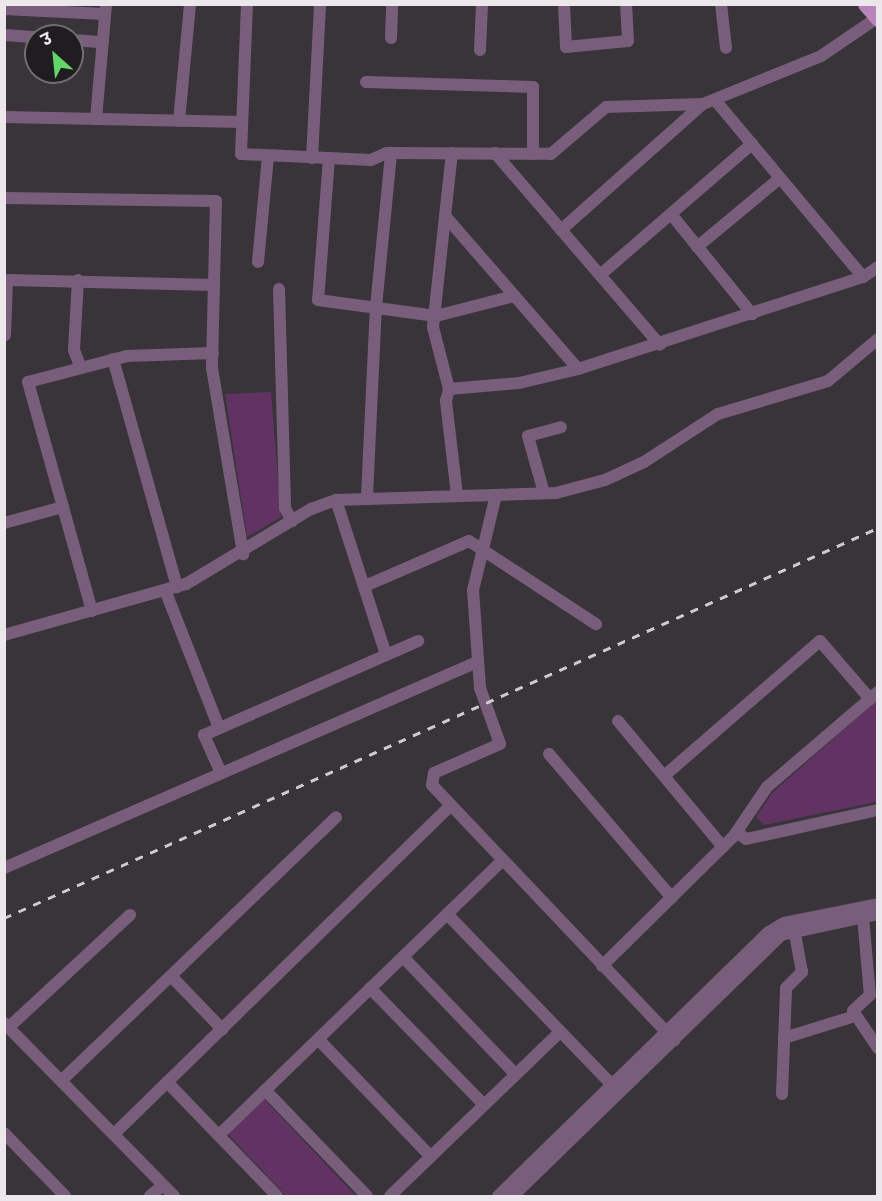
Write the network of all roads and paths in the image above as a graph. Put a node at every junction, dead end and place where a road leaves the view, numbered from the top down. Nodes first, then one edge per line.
1 (190, 4) edge
2 (247, 4) edge
3 (320, 4) edge
4 (392, 4) edge
5 (482, 4) edge
6 (564, 4) edge
7 (626, 4) edge
8 (721, 4) edge
9 (865, 4) edge
10 (4, 9) edge
11 (106, 9) edge
12 (877, 19) edge
13 (4, 35) edge
14 (24, 36) edge
15 (391, 38) dead end
16 (84, 41) edge
17 (103, 42) junction
18 (726, 48) dead end
19 (480, 50) dead end
20 (366, 82) dead end
21 (709, 102) junction
22 (4, 117) edge
23 (96, 119) junction
24 (179, 121) junction
25 (242, 122) junction
26 (752, 144) junction
27 (391, 153) junction
28 (452, 153) junction
29 (495, 153) junction
30 (533, 154) junction
31 (268, 156) junction
32 (312, 158) junction
33 (329, 158) junction
34 (780, 178) junction
35 (4, 198) edge
36 (671, 214) junction
37 (446, 217) junction
38 (561, 230) junction
39 (697, 247) junction
40 (258, 262) dead end
41 (878, 267) edge
42 (600, 275) junction
43 (863, 277) junction
44 (78, 280) junction
45 (214, 285) junction
46 (279, 289) dead end
47 (514, 296) junction
48 (376, 308) junction
49 (752, 314) junction
50 (436, 316) junction
51 (5, 335) edge
52 (878, 339) edge
53 (660, 345) junction
54 (213, 353) junction
55 (113, 359) junction
56 (81, 368) junction
57 (578, 369) junction
58 (449, 389) junction
59 (561, 427) dead end
60 (544, 494) junction
61 (457, 495) junction
62 (496, 495) junction
63 (368, 496) junction
64 (336, 500) junction
65 (63, 507) junction
66 (292, 521) junction
67 (4, 523) edge
68 (243, 554) junction
69 (485, 554) junction
70 (365, 586) junction
71 (171, 588) junction
72 (92, 611) junction
73 (596, 624) dead end
74 (4, 635) edge
75 (418, 641) dead end
76 (386, 655) junction
77 (477, 662) junction
78 (874, 695) edge
79 (618, 721) dead end
80 (219, 728) junction
81 (549, 754) dead end
82 (221, 773) junction
83 (664, 776) junction
84 (449, 807) junction
85 (878, 810) edge
86 (336, 817) dead end
87 (736, 832) junction
88 (723, 847) junction
89 (501, 862) junction
90 (4, 868) edge
91 (672, 898) junction
92 (878, 904) edge
93 (447, 914) junction
94 (878, 914) edge
95 (130, 915) dead end
96 (863, 917) junction
97 (794, 925) junction
98 (403, 957) junction
99 (602, 966) junction
100 (171, 976) junction
101 (370, 988) junction
102 (855, 1016) junction
103 (7, 1025) edge
104 (222, 1029) junction
105 (560, 1032) junction
106 (670, 1036) junction
107 (784, 1038) junction
108 (318, 1039) junction
109 (878, 1048) edge
110 (516, 1075) junction
111 (61, 1081) junction
112 (168, 1082) junction
113 (616, 1089) junction
114 (265, 1090) junction
115 (782, 1094) dead end
116 (484, 1106) junction
117 (4, 1133) edge
118 (114, 1134) junction
119 (219, 1135) junction
120 (431, 1157) junction
121 (163, 1185) junction
122 (65, 1197) edge
123 (150, 1197) edge
124 (174, 1197) edge
125 (278, 1197) edge
126 (367, 1197) edge
127 (390, 1197) edge
128 (498, 1197) edge
129 (513, 1197) edge

1 - 24 street
2 - 25 street
3 - 32 street
4 - 15 street
5 - 19 street
6 - 7 street
8 - 18 street
9 - 12 main road
10 - 11 street
11 - 17 street
12 - 21 street
13 - 14 street
16 - 17 street
17 - 23 street
20 - 30 street
21 - 26 street
21 - 30 street
21 - 38 street
22 - 23 street
23 - 24 street
24 - 25 street
25 - 31 street
26 - 34 street
26 - 36 street
27 - 28 street
27 - 33 street
27 - 48 street
28 - 29 street
28 - 37 street
29 - 30 street
29 - 38 street
31 - 32 street
31 - 40 street
32 - 33 street
33 - 48 street
34 - 39 street
34 - 43 street
35 - 45 street
36 - 39 street
36 - 42 street
37 - 47 street
37 - 50 street
38 - 42 street
39 - 49 street
41 - 43 street
42 - 53 street
43 - 49 street
44 - 45 street
44 - 51 street
44 - 56 street
45 - 54 street
46 - 66 street
47 - 50 street
47 - 57 street
48 - 50 street
48 - 63 street
49 - 53 street
50 - 58 street
52 - 60 street
53 - 57 street
54 - 55 street
54 - 68 street
55 - 56 street
55 - 71 street
56 - 65 street
57 - 58 street
58 - 61 street
59 - 60 street
60 - 62 street
61 - 62 street
61 - 63 street
62 - 69 street
63 - 64 street
64 - 66 street
64 - 70 street
65 - 67 street
65 - 72 street
66 - 68 street
68 - 71 street
69 - 70 street
69 - 73 street
69 - 77 street
70 - 76 street
71 - 72 street
71 - 80 street
72 - 74 street
75 - 76 street
76 - 80 street
77 - 82 street
77 - 84 street
78 - 83 street
78 - 87 street
79 - 83 street
80 - 82 street
81 - 91 street
82 - 90 street
83 - 88 street
84 - 89 street
84 - 104 street
85 - 87 street
86 - 100 street
87 - 88 street
88 - 91 street
89 - 93 street
89 - 99 street
91 - 99 street
92 - 97 street
93 - 98 street
93 - 105 street
94 - 96 street
95 - 103 street
96 - 97 street
96 - 102 street
97 - 106 street
97 - 107 street
98 - 101 street
98 - 110 street
99 - 106 street
100 - 104 street
100 - 111 street
101 - 108 street
101 - 116 street
102 - 107 street
102 - 109 street
103 - 111 street
104 - 112 street
105 - 110 street
105 - 113 street
106 - 113 street
107 - 115 street
108 - 114 street
108 - 120 street
110 - 116 street
111 - 118 street
112 - 118 street
112 - 119 street
113 - 128 street
113 - 129 street
114 - 119 street
114 - 126 street
116 - 120 street
117 - 122 street
118 - 121 street
119 - 125 street
120 - 127 street
121 - 123 street
121 - 124 street

